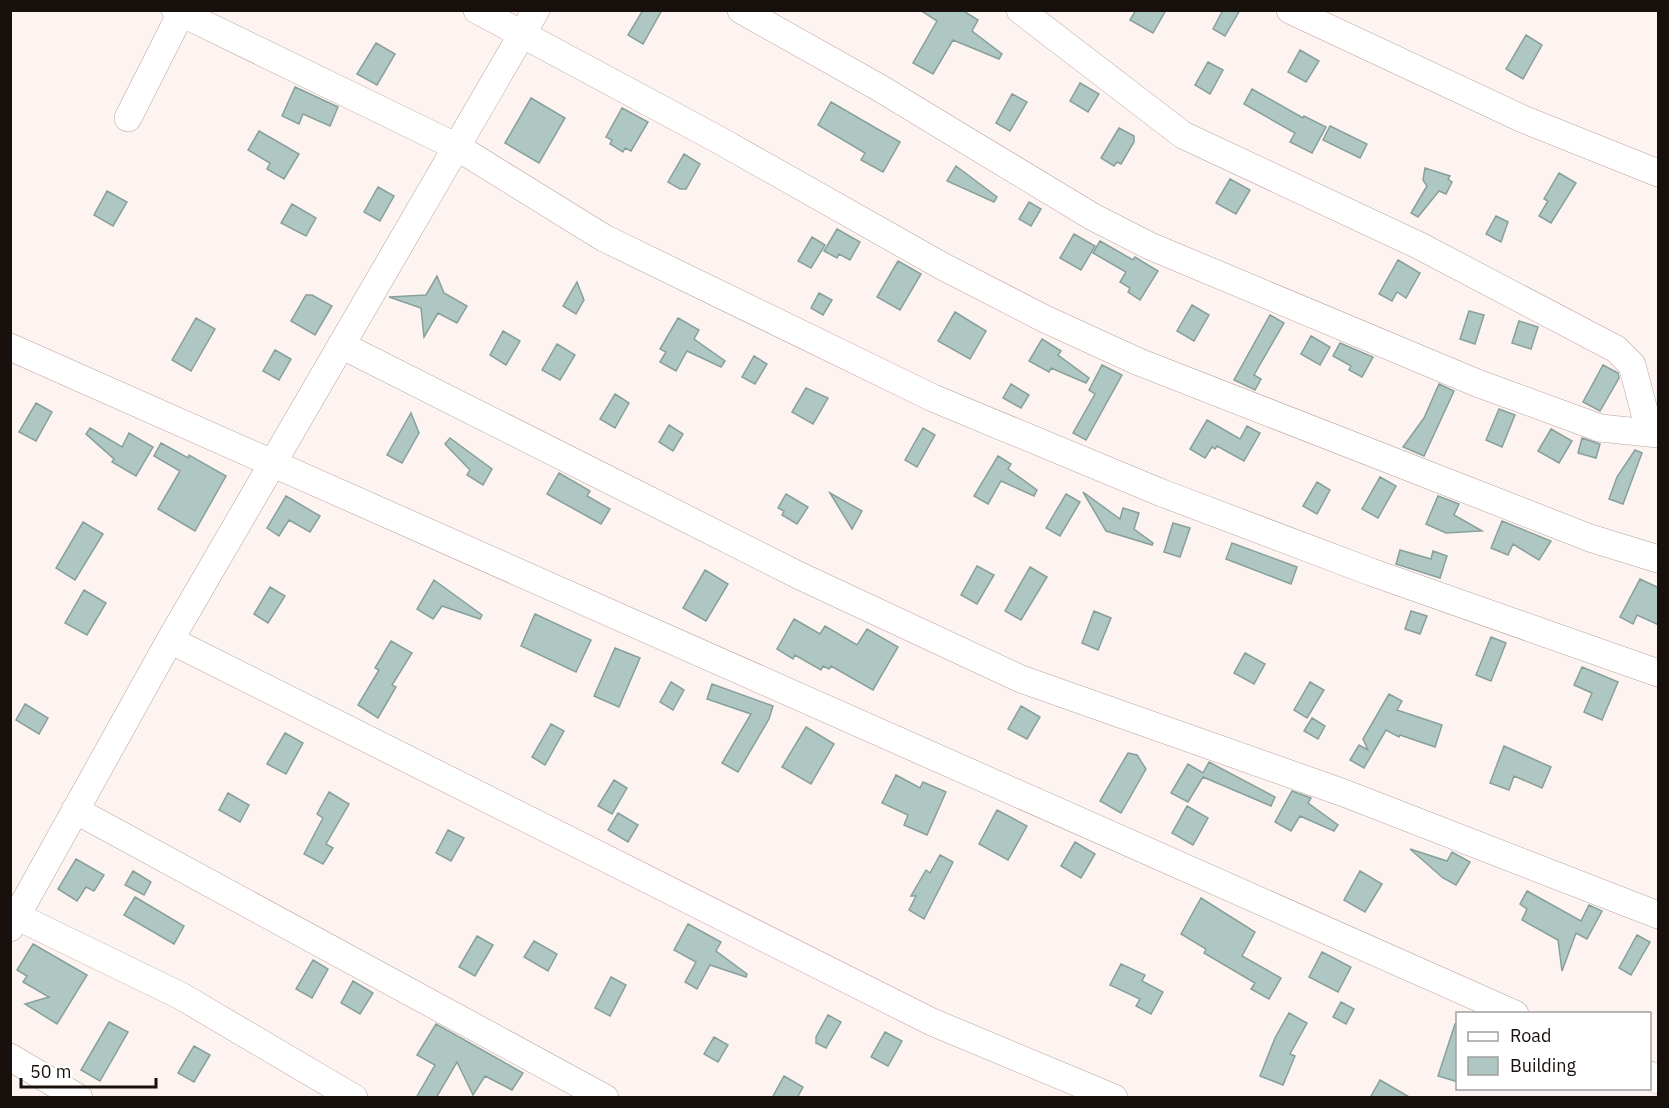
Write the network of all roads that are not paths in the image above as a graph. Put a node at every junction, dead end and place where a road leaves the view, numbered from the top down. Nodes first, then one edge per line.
1 (477, 10) edge
2 (536, 10) edge
3 (741, 10) edge
4 (1020, 10) edge
5 (1290, 10) edge
6 (178, 12) edge
7 (522, 34) junction
8 (128, 118) dead end
9 (457, 147) junction
10 (1659, 172) edge
11 (341, 345) junction
12 (10, 346) edge
13 (1654, 434) edge
14 (273, 461) junction
15 (1659, 559) edge
16 (170, 640) junction
17 (1659, 674) edge
18 (75, 810) junction
19 (1659, 915) edge
20 (13, 919) edge
21 (1511, 1012) edge
22 (10, 1058) edge
23 (79, 1098) edge
24 (354, 1098) edge
25 (605, 1098) edge
26 (1114, 1098) edge

1 - 7 street
2 - 7 street
3 - 13 street
4 - 13 street
5 - 10 street
6 - 8 street
6 - 9 street
7 - 9 street
7 - 15 street
9 - 11 street
9 - 17 street
11 - 14 street
11 - 19 street
12 - 14 street
14 - 16 street
14 - 21 street
16 - 18 street
16 - 26 street
18 - 20 street
18 - 25 street
20 - 24 street
22 - 23 street

